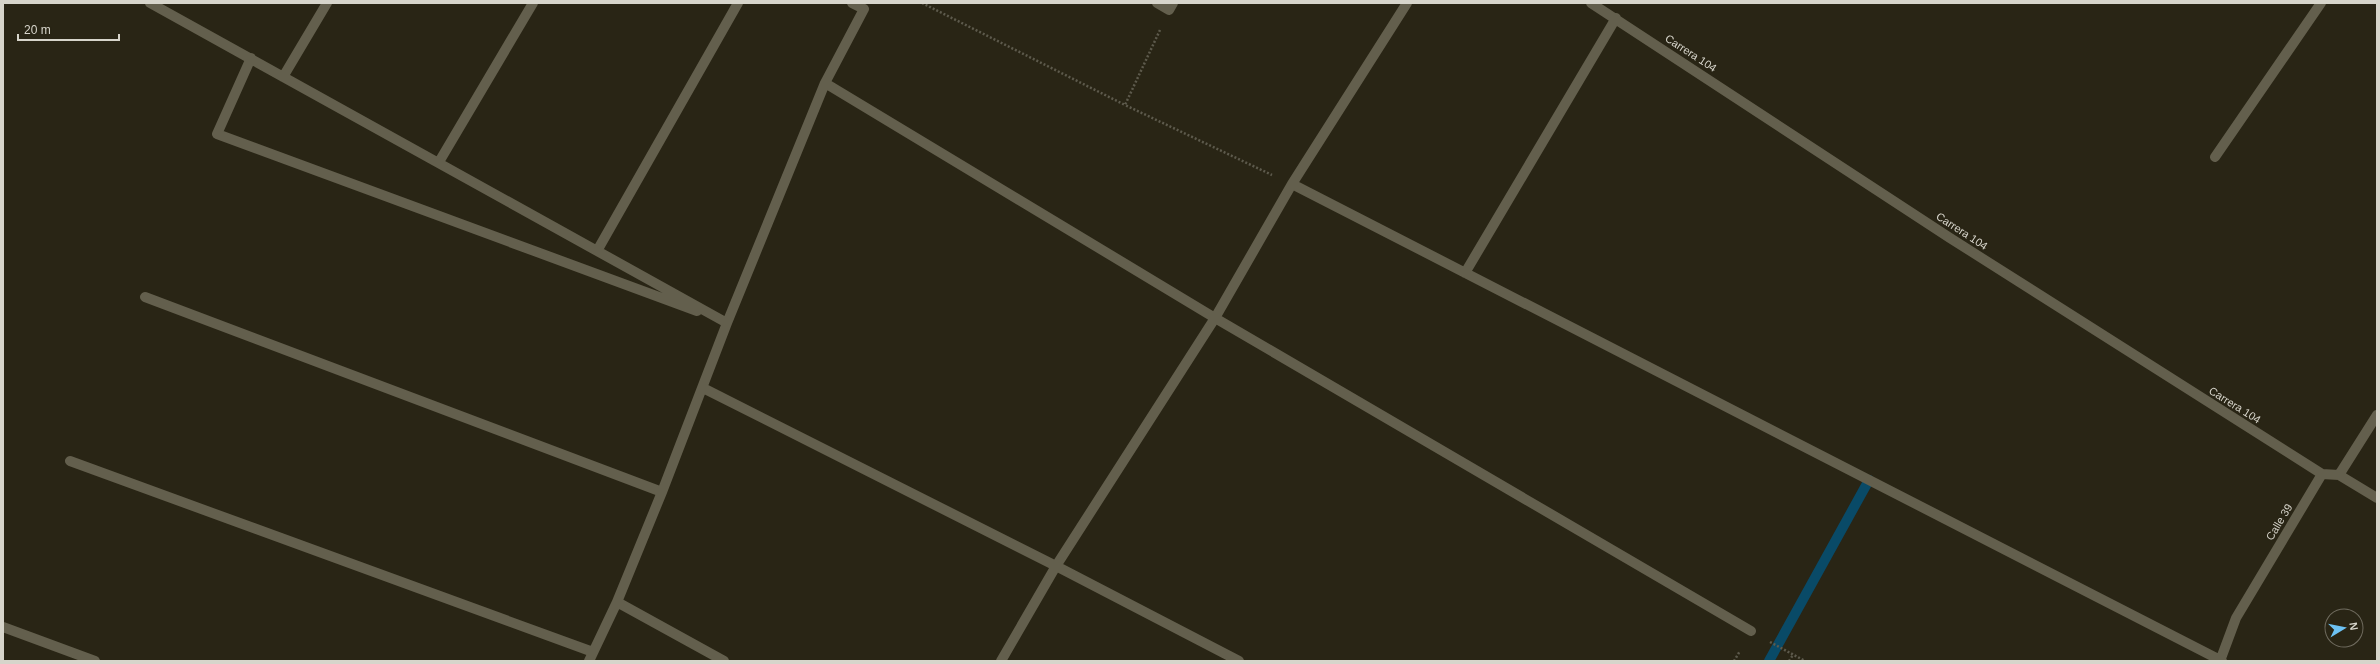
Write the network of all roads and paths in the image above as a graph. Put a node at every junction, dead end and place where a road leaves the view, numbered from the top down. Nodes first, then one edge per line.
1 (150, 3) edge
2 (327, 3) edge
3 (533, 3) edge
4 (738, 3) edge
5 (852, 3) edge
6 (922, 3) edge
7 (1158, 3) edge
8 (1407, 3) edge
9 (1591, 3) edge
10 (2321, 3) edge
11 (1171, 6) edge
12 (1616, 18) junction
13 (251, 58) junction
14 (283, 77) junction
15 (825, 83) junction
16 (1125, 105) junction
17 (2215, 157) dead end
18 (439, 162) junction
19 (1292, 184) junction
20 (597, 251) junction
21 (1465, 273) junction
22 (145, 297) dead end
23 (1215, 318) junction
24 (726, 323) junction
25 (704, 388) junction
26 (2377, 415) edge
27 (70, 461) dead end
28 (2322, 474) junction
29 (2339, 475) junction
30 (662, 492) junction
31 (2377, 498) edge
32 (1056, 566) junction
33 (617, 602) junction
34 (3, 627) edge
35 (1751, 631) dead end
36 (1764, 639) dead end
37 (1793, 655) junction
38 (591, 656) edge
39 (95, 661) edge
40 (724, 661) edge
41 (1001, 661) edge
42 (1239, 661) edge
43 (1789, 661) edge
44 (1805, 661) edge
45 (2221, 661) edge

1 - 13 street
2 - 14 street
3 - 18 street
4 - 20 street
5 - 15 street
6 - 16 path
7 - 11 street
8 - 19 street
9 - 12 street, Carrera 104
10 - 17 street
11 - 16 path
12 - 21 street
12 - 28 street, Carrera 104
13 - 14 street
13 - 24 street
14 - 18 street
15 - 23 street
15 - 24 street
16 - 19 path
18 - 20 street
19 - 21 street
19 - 23 street
20 - 24 street
21 - 45 street
22 - 30 street
23 - 32 street
23 - 35 street
24 - 25 street
25 - 30 street
25 - 32 street
26 - 29 street
27 - 38 street
28 - 29 street
28 - 45 street, Calle 39
29 - 31 street
30 - 33 street
32 - 41 street
32 - 42 street
33 - 38 street
33 - 40 street
34 - 39 street
36 - 37 path
37 - 43 path
37 - 44 path

